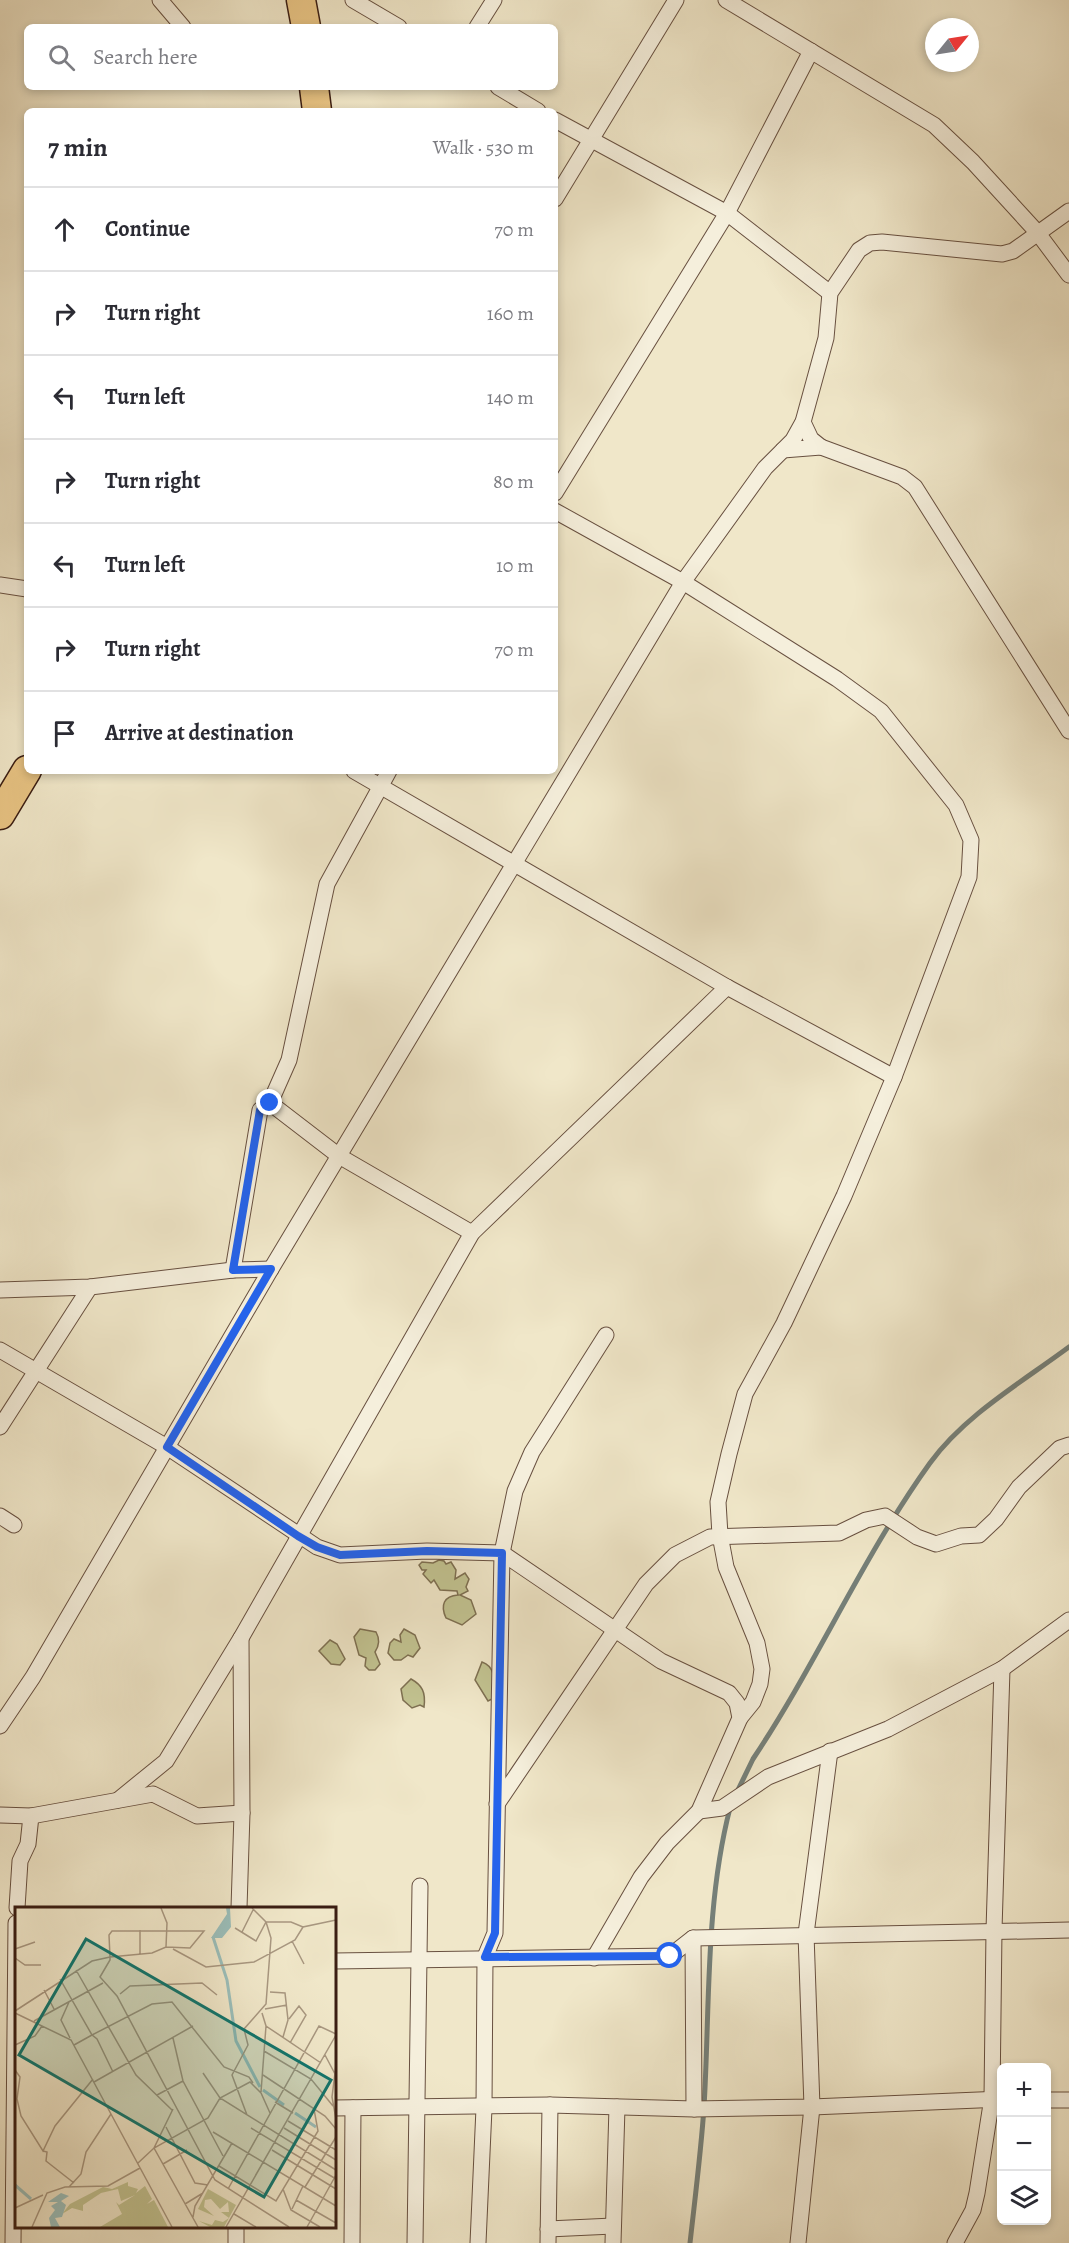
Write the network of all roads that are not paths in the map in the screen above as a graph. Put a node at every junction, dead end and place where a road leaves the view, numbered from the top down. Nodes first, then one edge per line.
1 (160, 0) edge
2 (301, 0) edge
3 (353, 0) edge
4 (494, 0) edge
5 (676, 0) edge
6 (726, 0) edge
7 (180, 24) edge
8 (305, 24) edge
9 (394, 24) edge
10 (479, 24) edge
11 (811, 51) junction
12 (314, 90) edge
13 (503, 90) edge
14 (317, 108) edge
15 (533, 108) edge
16 (558, 122) edge
17 (558, 132) edge
18 (591, 138) junction
19 (558, 194) edge
20 (1069, 211) edge
21 (727, 213) junction
22 (1037, 232) junction
23 (1069, 275) edge
24 (830, 293) junction
25 (803, 422) junction
26 (821, 447) junction
27 (783, 450) junction
28 (558, 488) edge
29 (558, 513) edge
30 (683, 582) junction
31 (0, 585) edge
32 (24, 589) edge
33 (1069, 730) edge
34 (25, 774) edge
35 (359, 774) edge
36 (387, 774) edge
37 (380, 786) junction
38 (0, 815) edge
39 (514, 861) junction
40 (727, 987) junction
41 (894, 1077) junction
42 (270, 1103) junction
43 (339, 1156) junction
44 (472, 1233) junction
45 (271, 1269) junction
46 (233, 1270) junction
47 (90, 1287) junction
48 (0, 1290) edge
49 (606, 1335) dead end
50 (0, 1350) edge
51 (34, 1370) junction
52 (0, 1427) edge
53 (1069, 1445) edge
54 (167, 1447) junction
55 (0, 1516) edge
56 (14, 1525) dead end
57 (720, 1535) junction
58 (298, 1536) junction
59 (502, 1553) junction
60 (1069, 1620) edge
61 (617, 1630) junction
62 (241, 1638) junction
63 (1002, 1669) junction
64 (740, 1718) junction
65 (0, 1726) edge
66 (830, 1751) junction
67 (118, 1800) junction
68 (497, 1804) junction
69 (699, 1811) junction
70 (242, 1814) junction
71 (0, 1815) edge
72 (31, 1816) junction
73 (420, 1886) dead end
74 (17, 1907) edge
75 (239, 1907) edge
76 (15, 1930) edge
77 (994, 1930) junction
78 (1069, 1930) edge
79 (806, 1934) junction
80 (693, 1938) junction
81 (485, 1957) junction
82 (594, 1958) junction
83 (336, 1961) edge
84 (420, 1961) junction
85 (10, 1964) edge
86 (997, 2098) edge
87 (1051, 2100) edge
88 (1069, 2100) edge
89 (550, 2104) junction
90 (418, 2106) junction
91 (10, 2107) edge
92 (617, 2107) junction
93 (336, 2108) edge
94 (353, 2108) junction
95 (484, 2108) junction
96 (812, 2108) junction
97 (694, 2109) junction
98 (613, 2226) junction
99 (548, 2236) edge
100 (798, 2242) edge
101 (13, 2243) edge
102 (352, 2243) edge
103 (416, 2243) edge
104 (478, 2243) edge
105 (613, 2243) edge
106 (955, 2243) edge

1 - 7 street
2 - 8 highway
3 - 9 street
4 - 10 street
5 - 18 street
6 - 11 street
11 - 21 street
11 - 22 street
12 - 14 highway
13 - 15 street
16 - 18 street
17 - 18 street
18 - 19 street
18 - 21 street
20 - 22 street
21 - 24 street
21 - 28 street
22 - 23 street
22 - 24 street
24 - 25 street
25 - 26 street
25 - 27 street
26 - 27 street
26 - 33 street
27 - 30 street
29 - 30 street
30 - 39 street
30 - 41 street
31 - 32 street
34 - 38 highway
35 - 37 street
36 - 37 street
37 - 39 street
37 - 42 street
39 - 40 street
39 - 43 street
40 - 41 street
40 - 44 street
41 - 57 street
42 - 43 street
42 - 46 street
43 - 44 street
43 - 45 street
44 - 58 street
45 - 46 street
45 - 54 street
46 - 47 street
47 - 48 street
47 - 51 street
49 - 59 street
50 - 51 street
51 - 52 street
51 - 54 street
53 - 57 street
54 - 58 street
54 - 65 street
55 - 56 street
57 - 61 street
57 - 64 street
58 - 59 street
58 - 62 street
59 - 61 street
59 - 68 street
60 - 63 street
61 - 64 street
61 - 68 street
62 - 67 street
62 - 70 street
63 - 66 street
63 - 77 street
64 - 69 street
66 - 69 street
66 - 79 street
67 - 70 street
67 - 72 street
68 - 81 street
69 - 82 street
70 - 75 street
71 - 72 street
72 - 74 street
73 - 84 street
76 - 85 street
77 - 78 street
77 - 79 street
77 - 86 street
79 - 80 street
79 - 96 street
80 - 82 street
80 - 97 street
81 - 82 street
81 - 84 street
81 - 95 street
83 - 84 street
84 - 90 street
85 - 91 street
86 - 96 street
86 - 106 street
87 - 88 street
89 - 92 street
89 - 95 street
89 - 99 street
90 - 94 street
90 - 95 street
90 - 103 street
91 - 101 street
92 - 97 street
92 - 98 street
93 - 94 street
94 - 102 street
95 - 104 street
96 - 97 street
96 - 100 street
98 - 99 street
98 - 105 street

